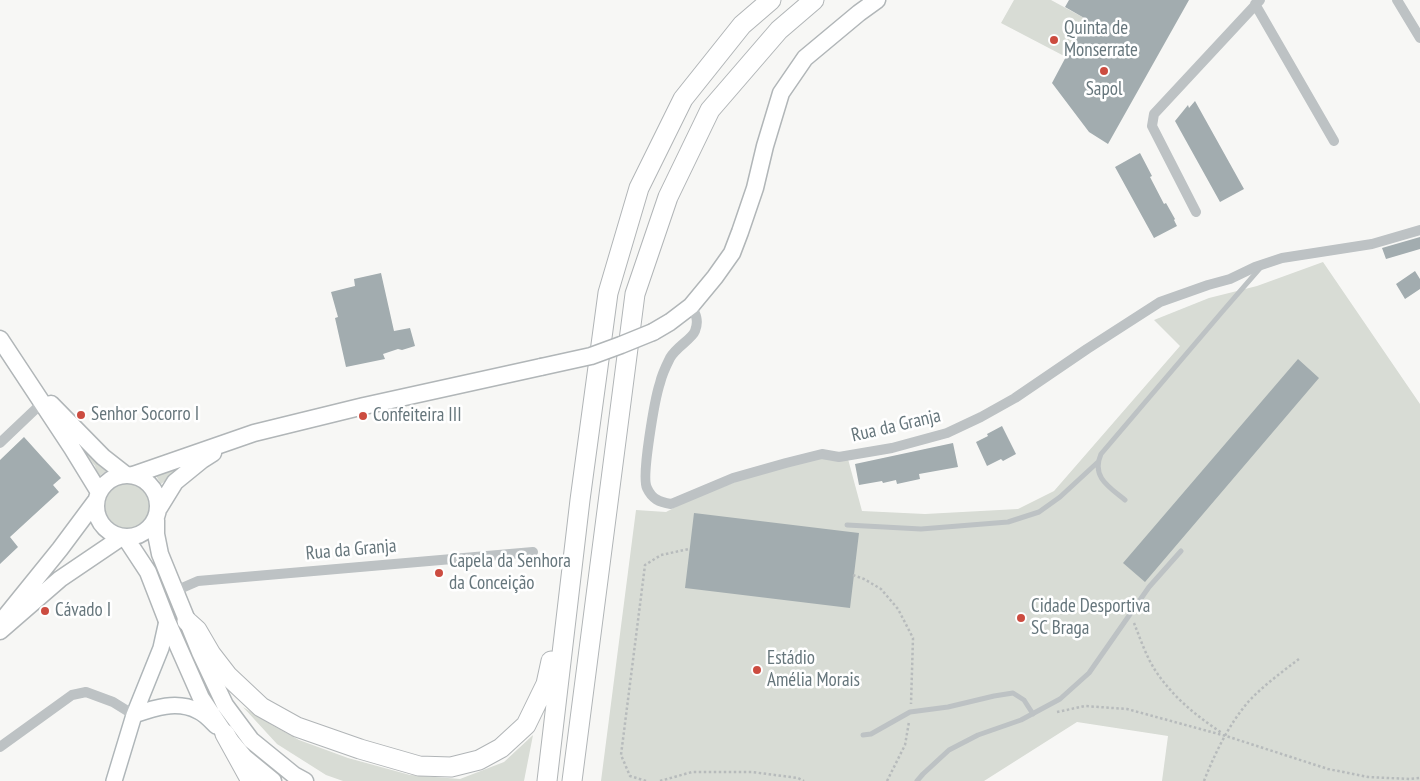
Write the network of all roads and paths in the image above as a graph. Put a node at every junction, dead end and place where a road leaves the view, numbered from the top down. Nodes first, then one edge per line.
1 (771, 0) edge
2 (814, 0) edge
3 (877, 0) edge
4 (1397, 0) edge
5 (1257, 2) edge
6 (1420, 38) edge
7 (1334, 141) dead end
8 (1196, 212) dead end
9 (1420, 230) edge
10 (1264, 264) junction
11 (691, 306) junction
12 (0, 339) edge
13 (16, 362) junction
14 (42, 402) junction
15 (232, 441) junction
16 (0, 443) edge
17 (1098, 462) junction
18 (129, 475) junction
19 (97, 497) junction
20 (580, 500) junction
21 (1125, 500) dead end
22 (157, 514) junction
23 (847, 525) dead end
24 (123, 537) junction
25 (689, 549) dead end
26 (1180, 551) dead end
27 (533, 552) dead end
28 (853, 576) dead end
29 (175, 591) junction
30 (1130, 615) junction
31 (167, 621) junction
32 (187, 621) junction
33 (0, 623) edge
34 (0, 631) edge
35 (1299, 659) dead end
36 (910, 712) junction
37 (1057, 712) dead end
38 (1033, 714) junction
39 (134, 715) junction
40 (225, 734) junction
41 (863, 735) dead end
42 (1226, 736) junction
43 (0, 747) edge
44 (1420, 778) edge
45 (114, 781) edge
46 (252, 781) edge
47 (272, 781) edge
48 (304, 781) edge
49 (547, 781) edge
50 (572, 781) edge
51 (646, 781) edge
52 (660, 781) edge
53 (804, 781) edge
54 (887, 781) edge
55 (917, 781) edge
56 (1204, 781) edge

1 - 20 highway
2 - 50 highway
3 - 11 main road
4 - 6 street
5 - 7 street
5 - 8 street
9 - 10 street, Rua da Granja
10 - 11 street, Rua da Granja
10 - 17 lane
11 - 15 main road, bridge
12 - 13 main road
13 - 14 main road
13 - 18 main road
14 - 16 street
14 - 19 main road
15 - 18 main road
15 - 22 main road
17 - 21 lane
17 - 23 lane
18 - 19 main road
18 - 22 main road
19 - 24 main road
19 - 33 main road
20 - 32 highway
20 - 49 highway
22 - 24 main road
22 - 29 main road
24 - 31 main road
24 - 34 main road
25 - 51 path
26 - 30 lane
27 - 29 street, Rua da Granja
28 - 36 path
29 - 32 main road
30 - 38 lane
30 - 42 path
31 - 39 street
31 - 40 main road
32 - 48 main road
35 - 42 path
36 - 38 lane
36 - 41 lane
36 - 54 path
37 - 42 path
38 - 55 lane
39 - 40 street
39 - 43 street
39 - 45 street
40 - 46 highway
40 - 47 main road
42 - 44 path
42 - 56 path
52 - 53 path

